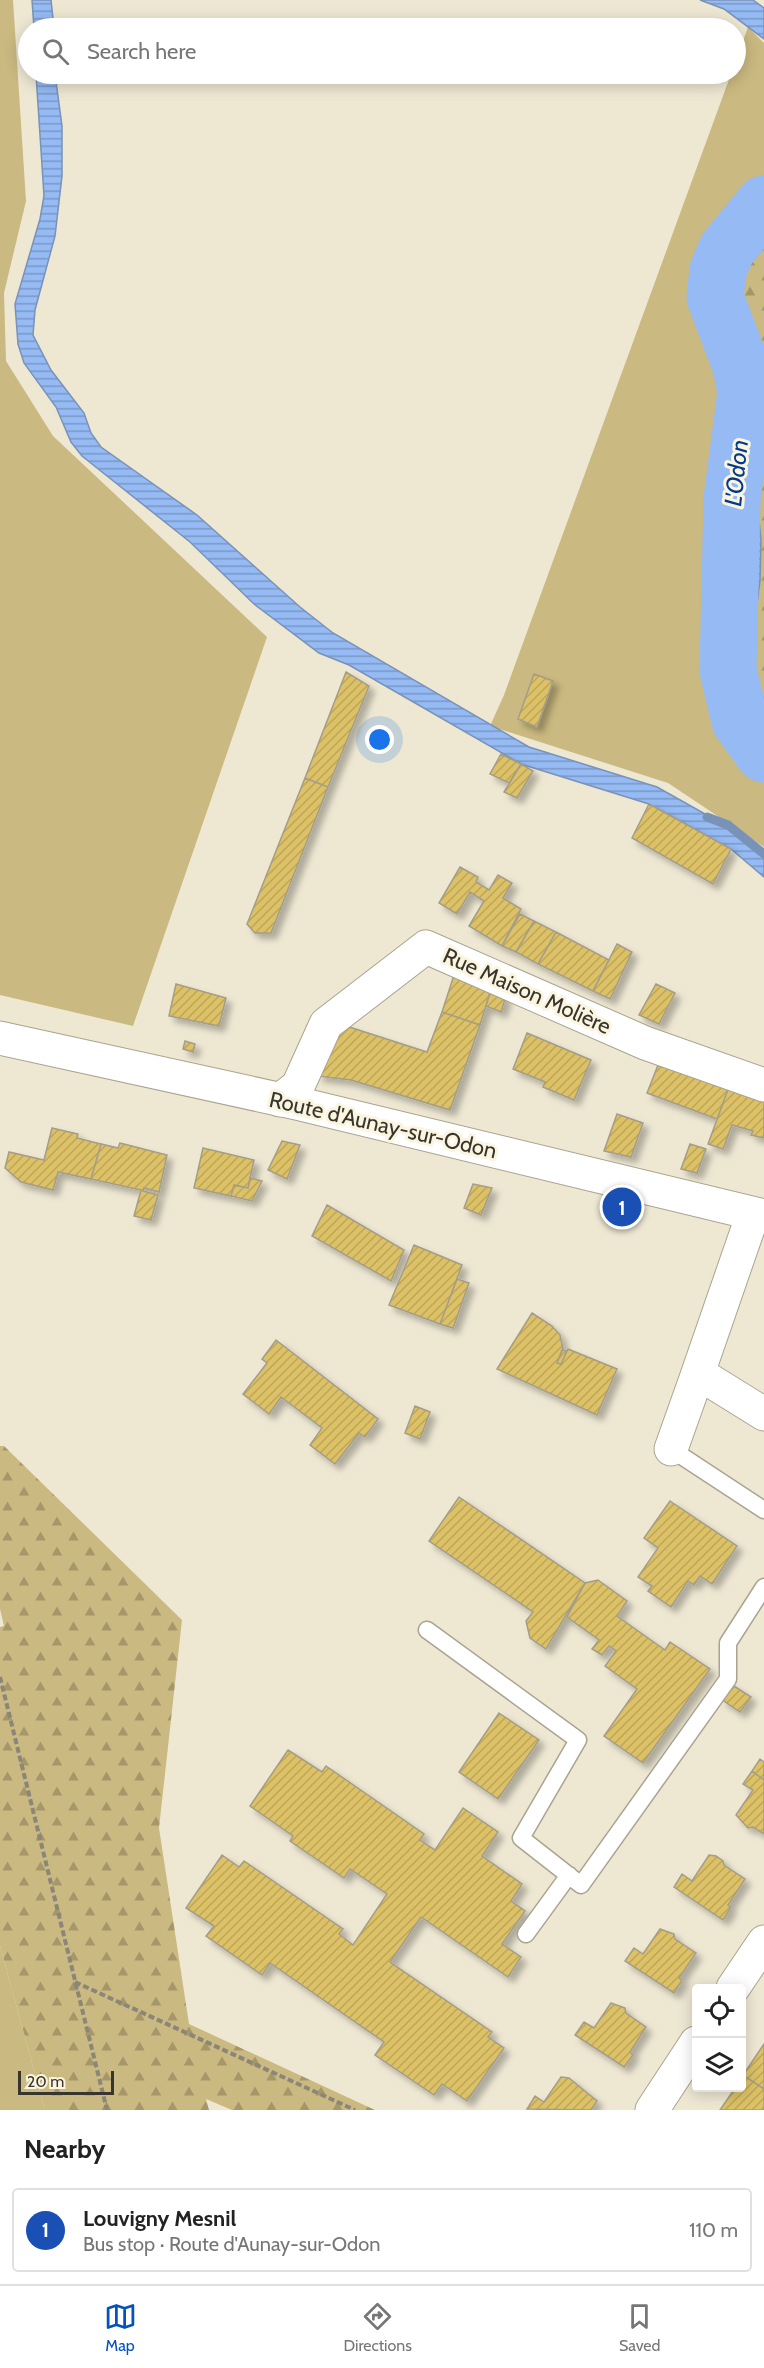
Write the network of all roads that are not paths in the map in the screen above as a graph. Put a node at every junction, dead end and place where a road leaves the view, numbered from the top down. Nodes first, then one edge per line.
1 (0, 1038) edge
2 (764, 1085) edge
3 (280, 1100) junction
4 (759, 1215) edge
5 (698, 1372) junction
6 (764, 1414) edge
7 (671, 1449) joint
8 (764, 1510) edge
9 (764, 1587) edge
10 (427, 1630) dead end
11 (569, 1875) junction
12 (526, 1934) dead end
13 (764, 1941) edge
14 (736, 1984) edge
15 (692, 2049) edge
16 (652, 2110) edge

1 - 3 street, Route d'Aunay-sur-Odon
2 - 3 street, Rue Maison Molière
3 - 4 street, Route d'Aunay-sur-Odon
4 - 5 street
5 - 6 street
5 - 7 street
7 - 8 lane
9 - 11 lane
10 - 11 lane
11 - 12 lane
13 - 14 street
15 - 16 street

